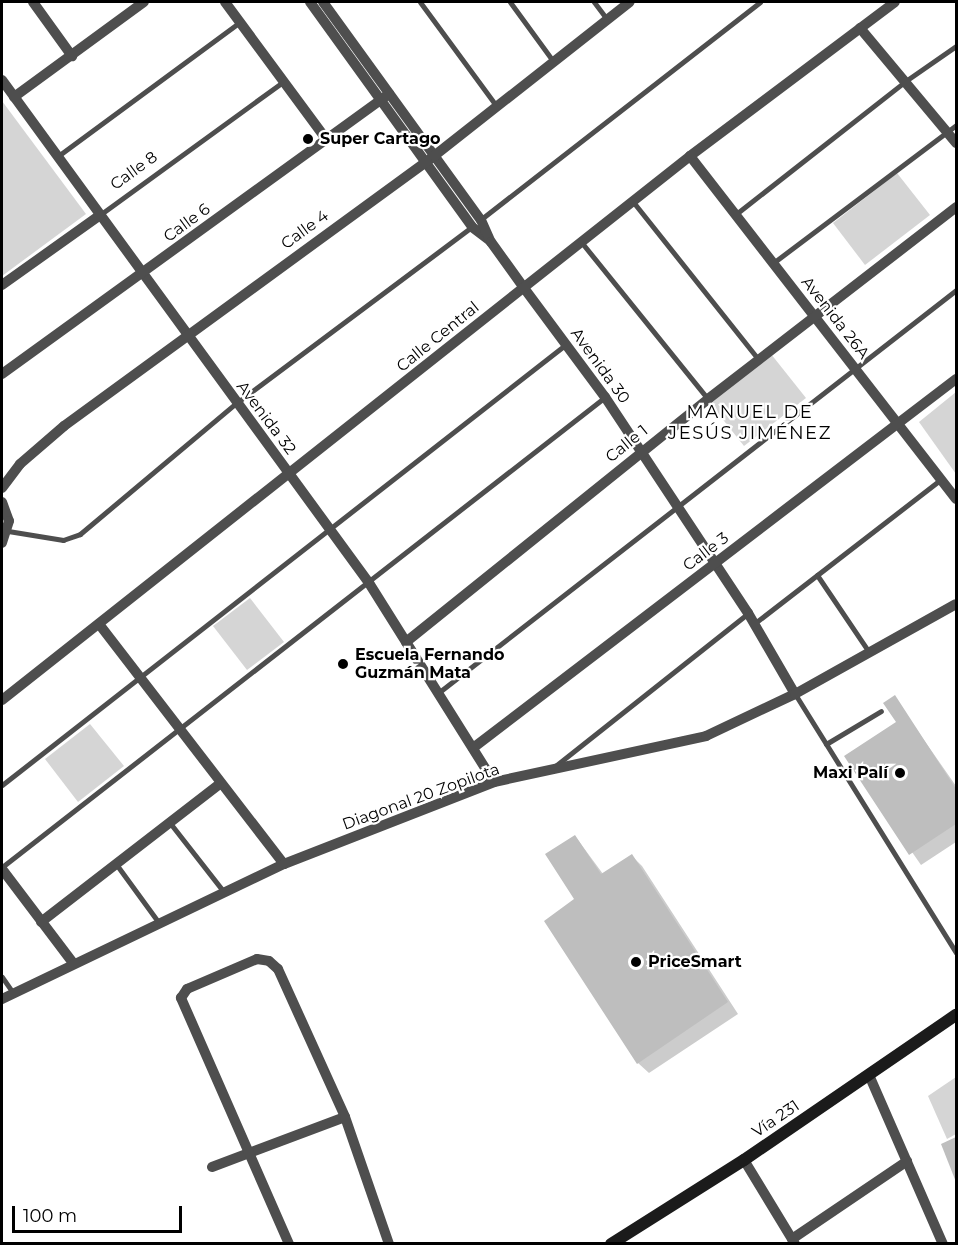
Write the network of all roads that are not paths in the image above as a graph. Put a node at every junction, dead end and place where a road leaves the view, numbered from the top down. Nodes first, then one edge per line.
1 (33, 2) edge
2 (144, 2) edge
3 (225, 2) edge
4 (310, 2) edge
5 (323, 2) edge
6 (420, 2) edge
7 (510, 2) edge
8 (594, 2) edge
9 (630, 2) edge
10 (760, 2) edge
11 (896, 2) edge
12 (607, 19) junction
13 (240, 22) junction
14 (860, 28) junction
15 (957, 46) edge
16 (72, 56) junction
17 (554, 63) junction
18 (2, 80) edge
19 (907, 80) junction
20 (284, 81) junction
21 (14, 97) junction
22 (385, 97) junction
23 (497, 107) junction
24 (952, 128) edge
25 (327, 139) junction
26 (957, 143) edge
27 (434, 156) junction
28 (690, 156) junction
29 (57, 157) junction
30 (424, 162) junction
31 (633, 202) junction
32 (957, 207) edge
33 (735, 214) junction
34 (100, 215) junction
35 (477, 223) junction
36 (582, 243) junction
37 (773, 263) junction
38 (143, 273) junction
39 (2, 285) edge
40 (524, 288) junction
41 (957, 290) edge
42 (814, 315) junction
43 (187, 334) junction
44 (567, 344) junction
45 (758, 359) junction
46 (854, 367) junction
47 (2, 374) edge
48 (957, 379) edge
49 (605, 397) junction
50 (708, 399) junction
51 (235, 404) junction
52 (898, 424) junction
53 (642, 451) junction
54 (290, 475) junction
55 (941, 479) junction
56 (2, 488) edge
57 (957, 499) edge
58 (2, 502) edge
59 (676, 507) junction
60 (330, 529) junction
61 (8, 531) junction
62 (2, 543) edge
63 (715, 564) junction
64 (817, 575) junction
65 (369, 583) junction
66 (957, 604) edge
67 (748, 613) junction
68 (754, 623) junction
69 (99, 624) junction
70 (406, 642) junction
71 (869, 652) junction
72 (139, 678) junction
73 (438, 693) junction
74 (795, 693) junction
75 (2, 700) edge
76 (881, 711) dead end
77 (179, 730) junction
78 (826, 744) junction
79 (473, 748) junction
80 (547, 772) junction
81 (494, 782) junction
82 (221, 783) junction
83 (2, 785) edge
84 (170, 823) junction
85 (116, 864) junction
86 (284, 864) junction
87 (2, 868) edge
88 (224, 893) junction
89 (41, 922) junction
90 (159, 923) junction
91 (957, 953) edge
92 (73, 963) junction
93 (2, 977) edge
94 (14, 993) junction
95 (2, 999) edge
96 (957, 1016) edge
97 (869, 1075) junction
98 (345, 1117) junction
99 (249, 1154) junction
100 (744, 1160) junction
101 (908, 1161) junction
102 (212, 1167) dead end
103 (794, 1241) edge
104 (940, 1242) edge
105 (289, 1244) edge
106 (389, 1244) edge
107 (611, 1244) edge

1 - 16 street
2 - 16 street
3 - 13 street
4 - 22 street, Avenida 30
5 - 22 street, Avenida 30
6 - 23 lane
7 - 17 lane
8 - 12 lane
9 - 12 street, Calle 4
10 - 35 lane
11 - 14 street, Calle Central
12 - 17 street, Calle 4
13 - 20 street
13 - 29 lane
14 - 19 street
14 - 28 street, Calle Central
15 - 19 lane
16 - 21 street
17 - 23 street, Calle 4
18 - 21 street, Avenida 32
19 - 24 street
19 - 33 lane
20 - 25 street
20 - 34 lane, Calle 8
21 - 29 street, Avenida 32
22 - 25 street, Calle 6
22 - 27 street, Avenida 30
22 - 30 street, Avenida 30
23 - 27 street, Calle 4
24 - 26 street
24 - 37 lane
25 - 38 street, Calle 6
27 - 30 street, Calle 4
27 - 35 street, Avenida 30
28 - 31 street, Calle Central
28 - 33 street, Avenida 26A
29 - 34 street, Avenida 32
30 - 35 street, Avenida 30
30 - 43 street, Calle 4
31 - 36 street, Calle Central
31 - 45 lane
32 - 42 street, Calle 1
33 - 37 street, Avenida 26A
34 - 38 street, Avenida 32
34 - 39 street, Calle 8
35 - 40 street, Avenida 30
35 - 51 lane
36 - 40 street, Calle Central
36 - 50 lane
37 - 42 street, Avenida 26A
38 - 43 street, Avenida 32
38 - 47 street, Calle 6
40 - 44 street, Avenida 30
40 - 54 street, Calle Central
41 - 46 lane
42 - 45 street, Calle 1
42 - 46 street, Avenida 26A
43 - 51 street, Avenida 32
43 - 56 street, Calle 4
44 - 49 street, Avenida 30
44 - 60 lane
45 - 50 street, Calle 1
46 - 52 street, Avenida 26A
46 - 59 lane
48 - 52 street, Calle 3
49 - 53 street, Avenida 30
49 - 65 lane
50 - 53 street, Calle 1
51 - 54 street, Avenida 32
51 - 61 lane
52 - 55 street, Avenida 26A
52 - 63 street, Calle 3
53 - 59 street, Avenida 30
53 - 70 street, Calle 1
54 - 60 street, Avenida 32
54 - 69 street, Calle Central
55 - 57 street, Avenida 26A
55 - 64 lane
58 - 61 street
59 - 63 street, Avenida 30
59 - 73 lane
60 - 65 street, Avenida 32
60 - 72 lane
61 - 62 street
63 - 67 street, Avenida 30
63 - 79 street, Calle 3
64 - 68 lane
64 - 71 lane
65 - 70 street, Avenida 32
65 - 77 lane
66 - 71 street, Diagonal 20 Zopilota
67 - 68 street, Avenida 30
67 - 80 lane
68 - 74 street, Avenida 30
69 - 72 street
69 - 75 street, Calle Central
70 - 73 street, Avenida 32
71 - 74 street, Diagonal 20 Zopilota
72 - 77 street
72 - 83 lane
73 - 79 street, Avenida 32
74 - 78 lane
74 - 80 street, Diagonal 20 Zopilota
76 - 78 lane
77 - 82 street
77 - 87 lane
78 - 91 lane
79 - 81 street, Avenida 32
80 - 81 street, Diagonal 20 Zopilota
81 - 86 street, Diagonal 20 Zopilota
82 - 84 street
82 - 86 street
84 - 85 street
84 - 88 lane
85 - 89 street
85 - 90 lane
86 - 88 street, Diagonal 20 Zopilota
87 - 89 street
88 - 90 street, Diagonal 20 Zopilota
89 - 92 street
90 - 92 street, Diagonal 20 Zopilota
92 - 94 street, Diagonal 20 Zopilota
93 - 94 lane
94 - 95 street, Diagonal 20 Zopilota
96 - 97 main road, Vía 231
97 - 100 main road, Vía 231
97 - 101 street
98 - 99 street
98 - 99 street
98 - 106 street
99 - 102 street
99 - 105 street
100 - 103 street
100 - 107 main road, Vía 231
101 - 103 street
101 - 104 street

